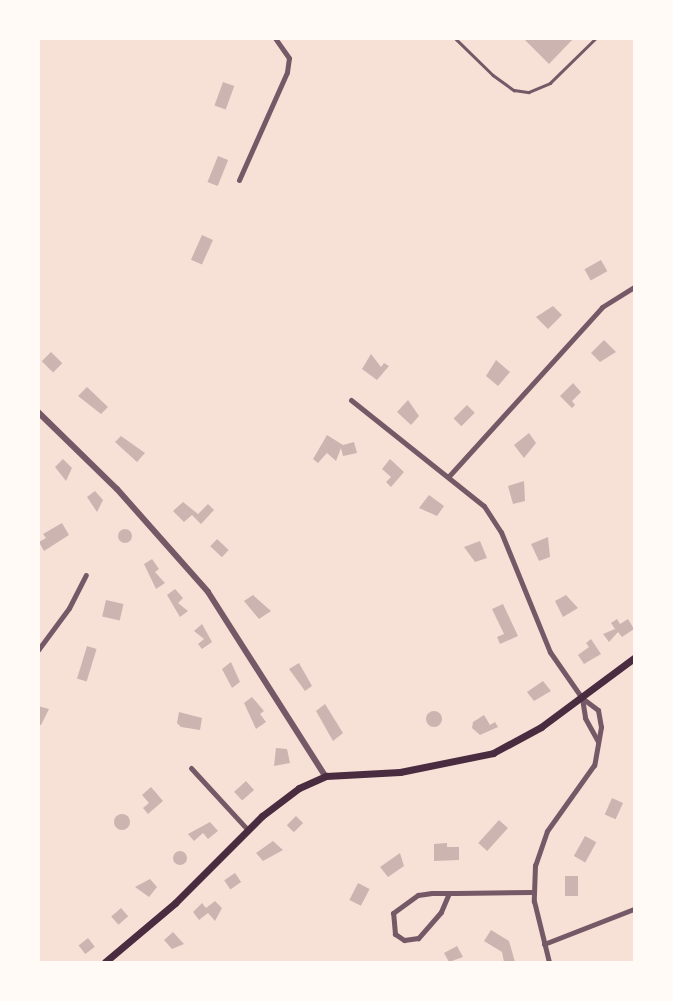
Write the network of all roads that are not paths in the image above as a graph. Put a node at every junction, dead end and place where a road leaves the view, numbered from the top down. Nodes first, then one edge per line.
1 (275, 38) edge
2 (455, 38) edge
3 (596, 38) edge
4 (239, 180) dead end
5 (635, 287) edge
6 (351, 400) dead end
7 (38, 412) edge
8 (449, 476) junction
9 (86, 575) dead end
10 (38, 650) edge
11 (635, 659) edge
12 (582, 698) junction
13 (598, 741) junction
14 (191, 768) dead end
15 (325, 776) junction
16 (248, 830) junction
17 (533, 892) junction
18 (449, 893) junction
19 (635, 909) edge
20 (544, 944) junction
21 (105, 962) edge
22 (549, 962) edge

1 - 4 street
2 - 3 lane
5 - 8 street
6 - 8 street
7 - 15 street
8 - 12 street
9 - 10 street
11 - 12 main road
12 - 13 street
12 - 13 street
12 - 15 main road
13 - 17 street
14 - 16 street
15 - 16 main road
16 - 21 main road
17 - 18 street
17 - 20 street
18 - 18 street
19 - 20 street
20 - 22 street

